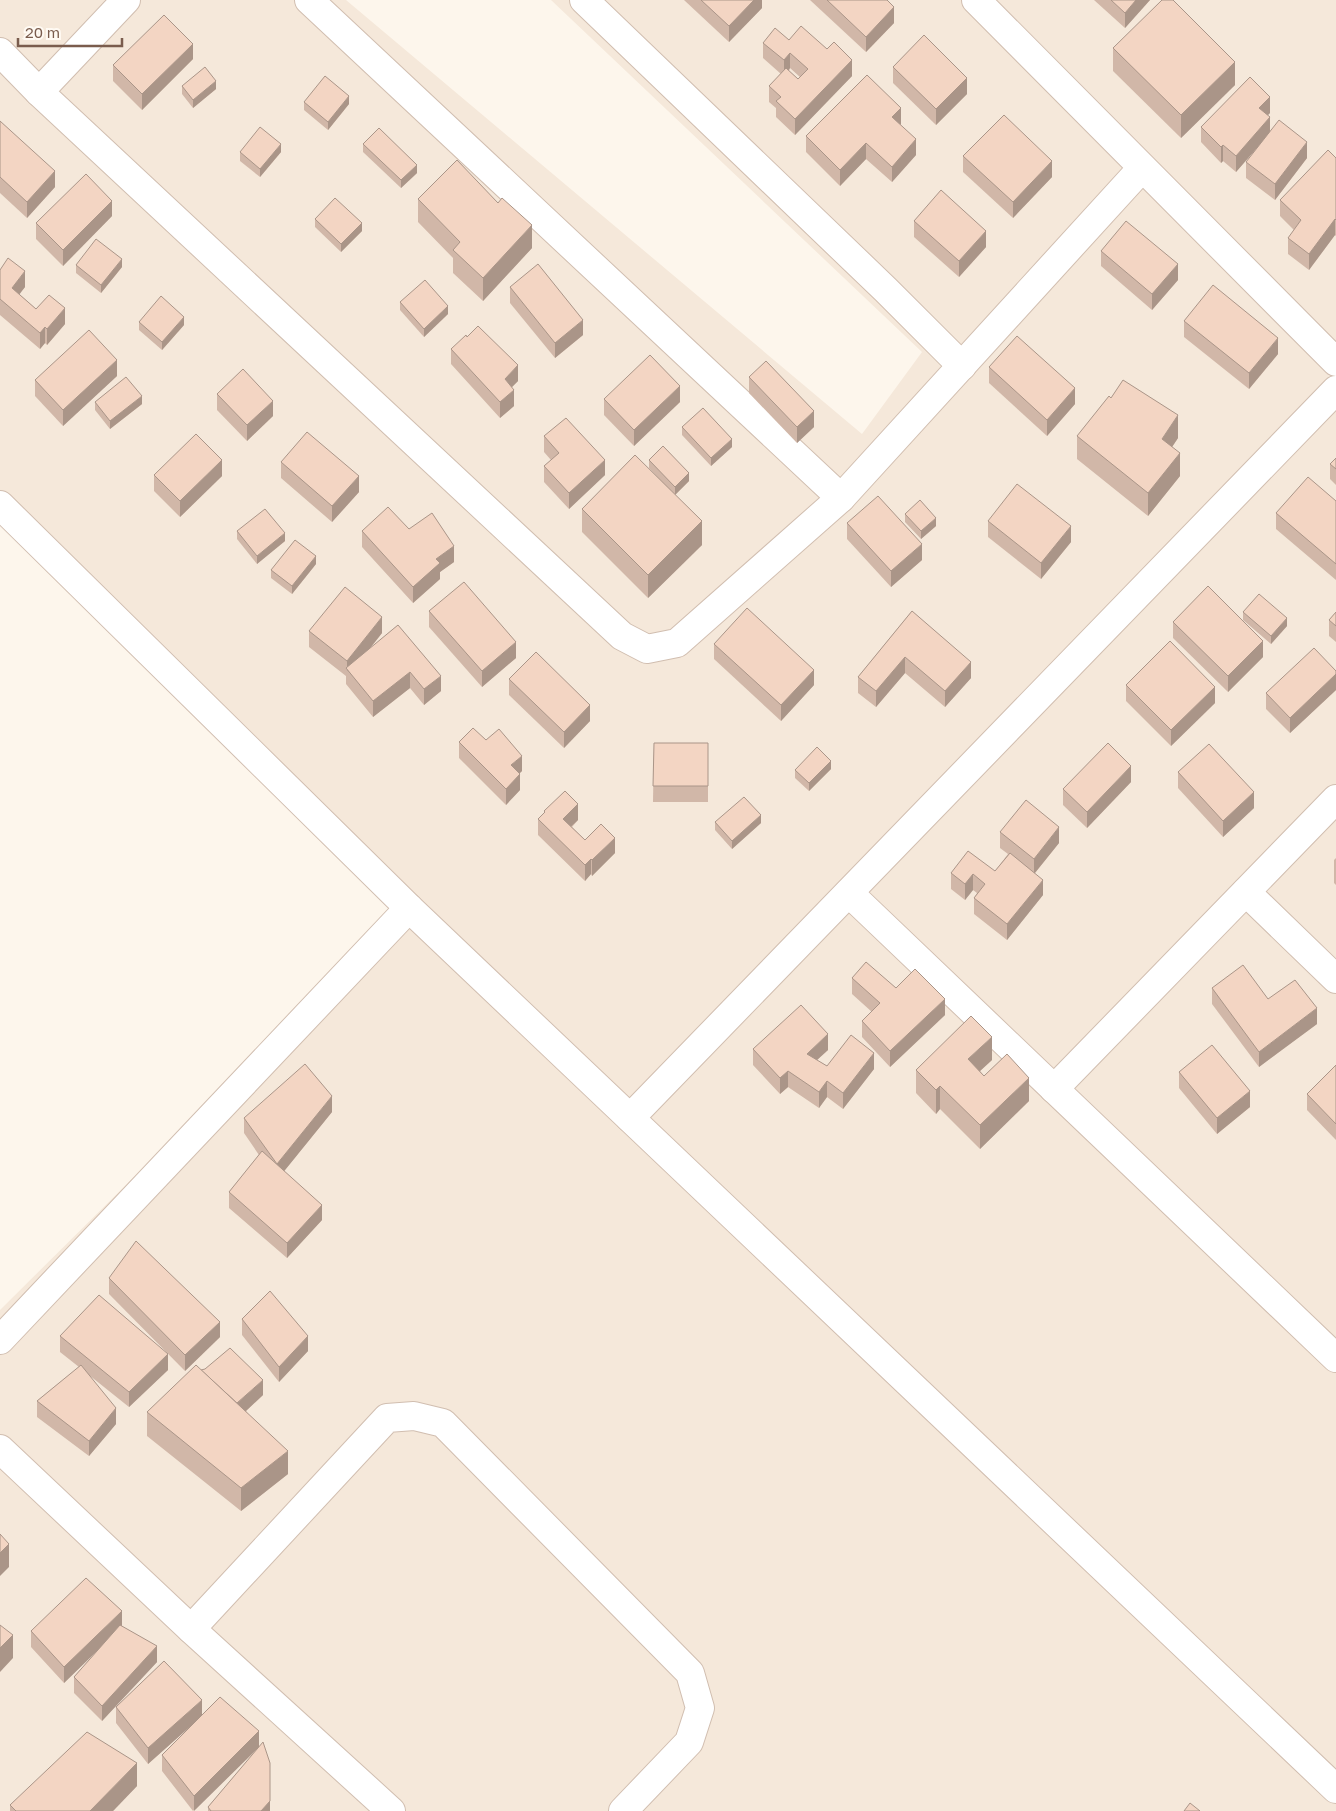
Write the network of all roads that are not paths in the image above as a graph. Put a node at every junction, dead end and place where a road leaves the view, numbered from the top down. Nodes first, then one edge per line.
1 (126, 0) edge
2 (309, 0) edge
3 (584, 0) edge
4 (976, 0) edge
5 (0, 52) edge
6 (39, 92) junction
7 (1142, 168) junction
8 (1336, 362) edge
9 (962, 366) junction
10 (1336, 390) edge
11 (841, 498) junction
12 (0, 505) edge
13 (1336, 800) edge
14 (1246, 892) junction
15 (849, 893) junction
16 (409, 908) junction
17 (1336, 979) edge
18 (1054, 1089) junction
19 (630, 1118) junction
20 (0, 1340) edge
21 (1336, 1358) edge
22 (0, 1449) edge
23 (191, 1629) junction
24 (1336, 1789) edge
25 (391, 1811) edge
26 (623, 1811) edge

1 - 6 street
2 - 11 street
3 - 9 street
4 - 7 street
5 - 6 street
6 - 11 street
7 - 8 street
7 - 9 street
9 - 11 street
10 - 15 street
12 - 16 street
13 - 14 street
14 - 17 street
14 - 18 street
15 - 18 street
15 - 19 street
16 - 19 street
16 - 20 street
18 - 21 street
19 - 24 street
22 - 23 street
23 - 25 street
23 - 26 street

